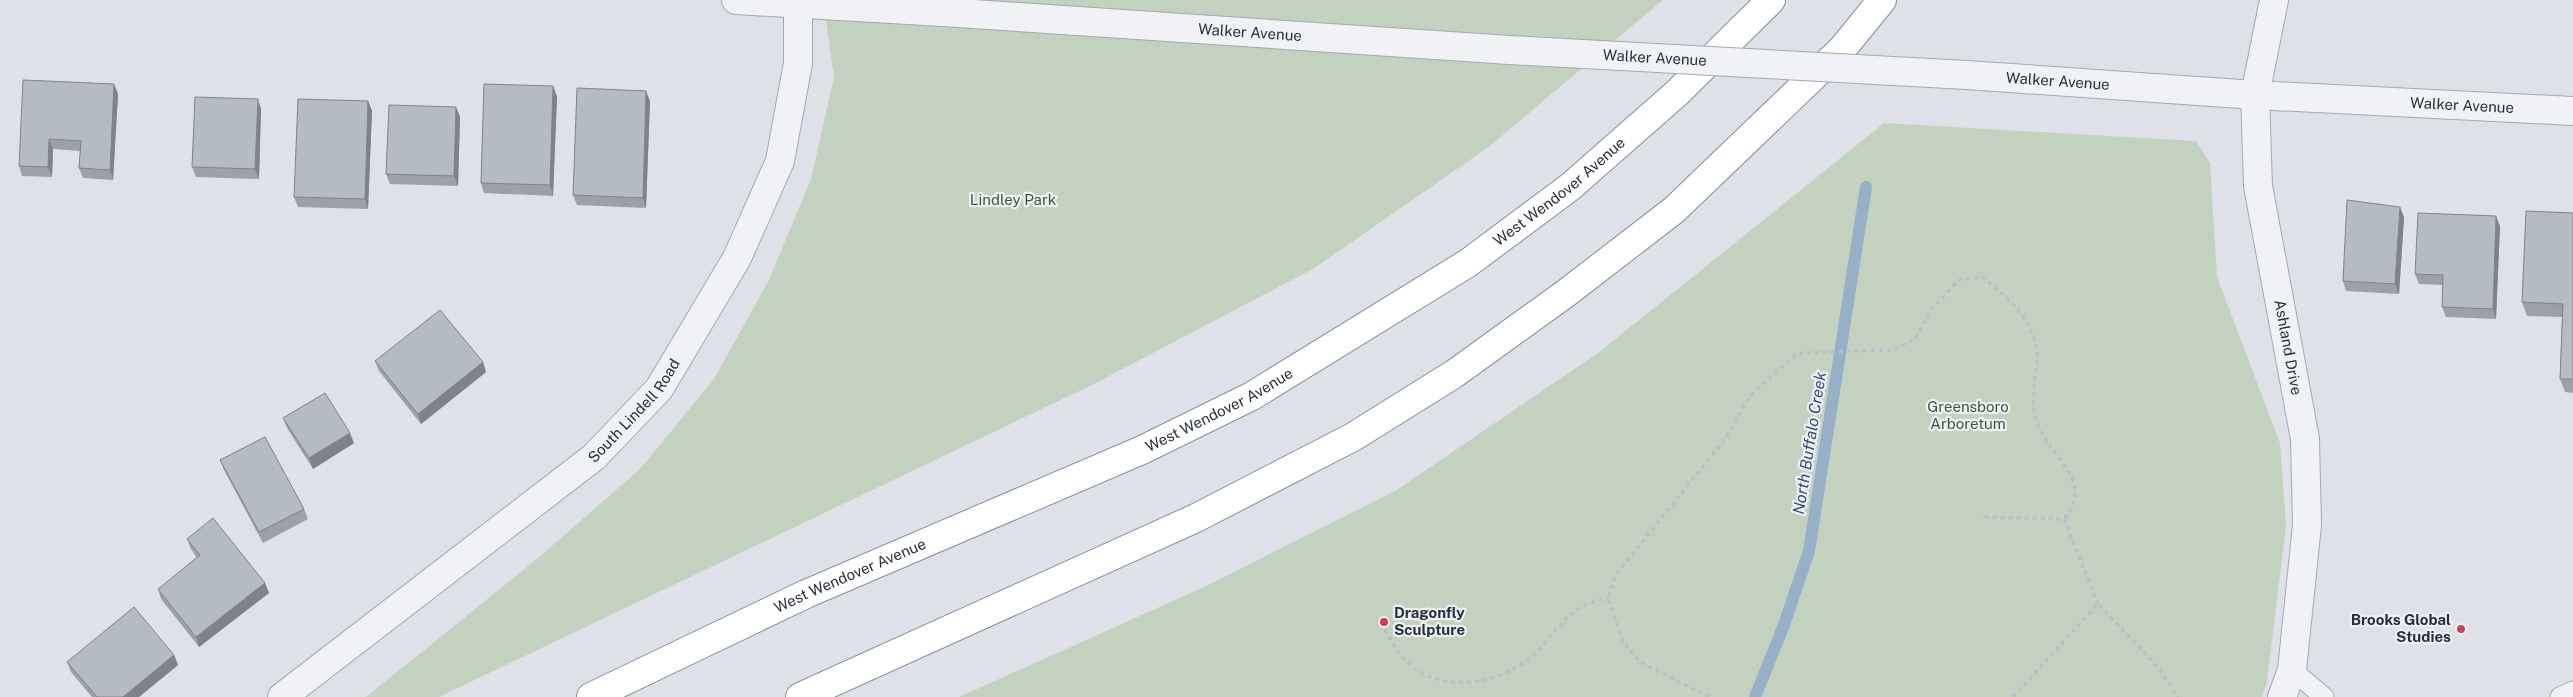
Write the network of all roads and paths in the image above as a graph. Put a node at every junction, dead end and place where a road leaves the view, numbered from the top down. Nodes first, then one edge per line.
1 (736, 0) edge
2 (1770, 0) edge
3 (1882, 0) edge
4 (2274, 0) edge
5 (798, 2) edge
6 (2255, 95) junction
7 (2573, 111) edge
8 (1980, 517) dead end
9 (2064, 519) junction
10 (1608, 598) junction
11 (2098, 604) junction
12 (1385, 630) dead end
13 (2292, 670) junction
14 (2573, 691) edge
15 (282, 697) edge
16 (591, 697) edge
17 (800, 697) edge
18 (1708, 697) edge
19 (2013, 697) edge
20 (2178, 697) edge
21 (2282, 697) edge
22 (2324, 697) edge
23 (2560, 697) edge

1 - 5 street, Walker Avenue
2 - 16 highway, West Wendover Avenue
3 - 17 highway
4 - 6 street, Ashland Drive
5 - 6 street, Walker Avenue, bridge
5 - 15 street, South Lindell Road
6 - 7 street, Walker Avenue
6 - 13 street, Ashland Drive
8 - 9 path
9 - 10 path
9 - 11 path
10 - 12 path
10 - 18 path
11 - 19 path
11 - 20 path
13 - 21 street, Ashland Drive
13 - 22 lane
14 - 23 lane

